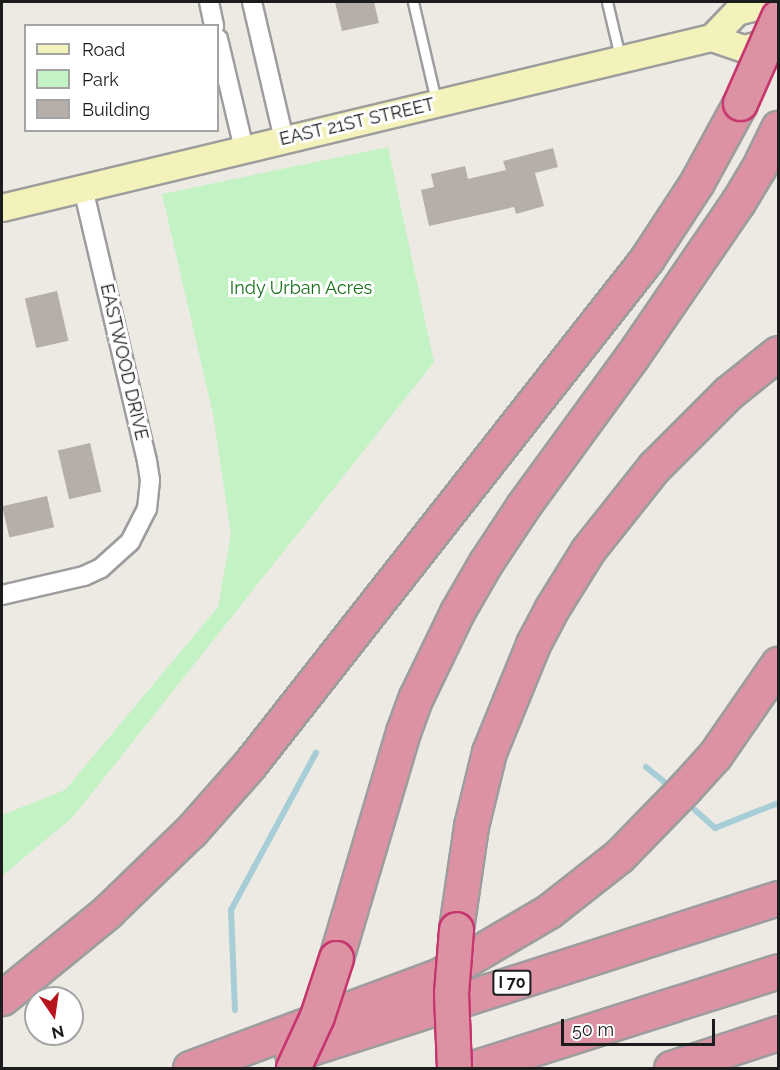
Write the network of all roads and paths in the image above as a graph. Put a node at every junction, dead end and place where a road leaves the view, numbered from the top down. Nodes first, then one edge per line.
1 (209, 2) edge
2 (252, 2) edge
3 (413, 2) edge
4 (607, 2) edge
5 (776, 2) edge
6 (778, 18) edge
7 (214, 24) edge
8 (712, 38) junction
9 (778, 40) edge
10 (219, 43) edge
11 (620, 60) junction
12 (437, 103) junction
13 (778, 128) edge
14 (284, 139) junction
15 (244, 149) junction
16 (83, 189) junction
17 (2, 208) edge
18 (778, 353) edge
19 (2, 595) edge
20 (778, 664) edge
21 (778, 898) edge
22 (778, 971) edge
23 (2, 998) edge
24 (778, 1033) edge
25 (190, 1068) edge
26 (246, 1068) edge
27 (293, 1068) edge
28 (454, 1068) edge
29 (473, 1068) edge
30 (671, 1068) edge

1 - 7 street
2 - 14 street
3 - 12 lane
4 - 11 lane
5 - 8 main road
6 - 23 highway, bridge
8 - 9 main road
8 - 11 main road, EAST 21ST STREET
10 - 15 street
11 - 12 main road, EAST 21ST STREET
12 - 14 main road, EAST 21ST STREET
13 - 27 highway, bridge
14 - 15 main road, EAST 21ST STREET
15 - 16 main road, EAST 21ST STREET
16 - 17 main road, EAST 21ST STREET
16 - 19 street, EASTWOOD DRIVE
18 - 28 highway, bridge
20 - 25 highway
21 - 26 highway, I 70
22 - 29 highway
24 - 30 highway

